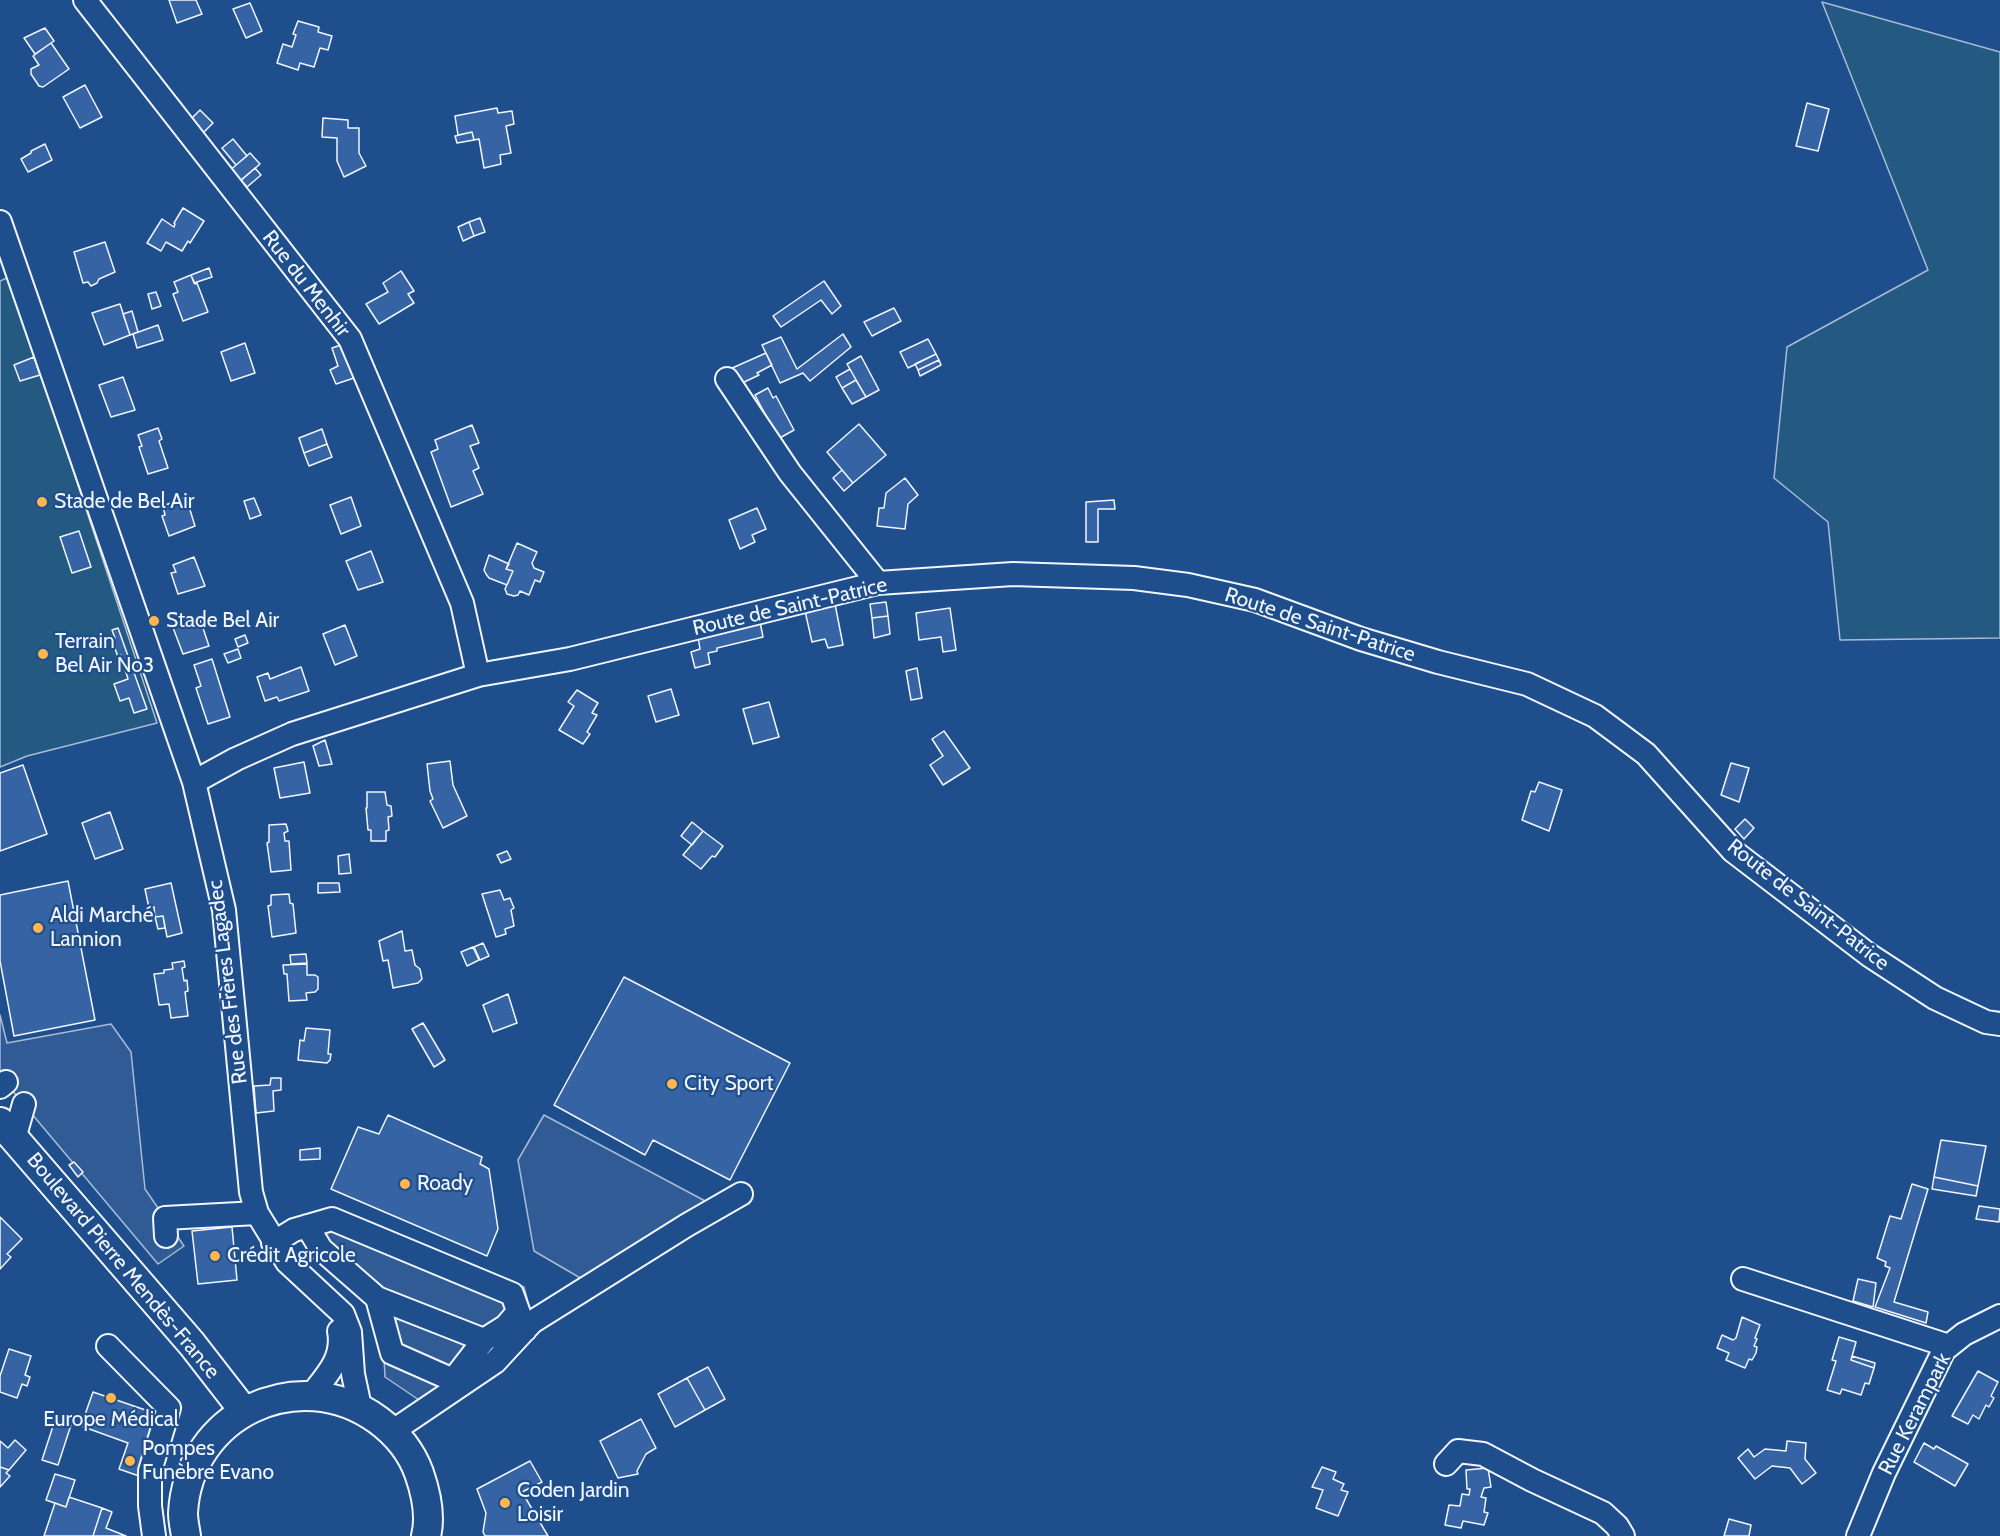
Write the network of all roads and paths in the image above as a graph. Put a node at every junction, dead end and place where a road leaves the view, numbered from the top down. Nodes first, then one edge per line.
1 (85, 0) edge
2 (0, 222) edge
3 (727, 379) dead end
4 (878, 583) junction
5 (478, 675) junction
6 (194, 782) junction
7 (2000, 1024) edge
8 (24, 1104) dead end
9 (7, 1130) edge
10 (741, 1194) dead end
11 (257, 1214) junction
12 (308, 1226) junction
13 (166, 1236) dead end
14 (273, 1243) junction
15 (1743, 1279) dead end
16 (314, 1288) junction
17 (377, 1298) junction
18 (2000, 1316) edge
19 (521, 1321) junction
20 (484, 1340) junction
21 (108, 1346) dead end
22 (1949, 1346) junction
23 (312, 1394) junction
24 (360, 1407) junction
25 (244, 1411) junction
26 (393, 1431) junction
27 (1446, 1464) dead end
28 (428, 1534) edge
29 (154, 1536) edge
30 (186, 1536) edge
31 (1623, 1536) edge
32 (1858, 1536) edge

1 - 5 street, Rue du Menhir
2 - 6 street, Rue des Frères Lagadec
3 - 4 street
4 - 5 street, Route de Saint-Patrice
4 - 7 street, Route de Saint-Patrice
5 - 6 street, Route de Saint-Patrice
6 - 11 street, Rue des Frères Lagadec
8 - 9 street
9 - 25 main road, Boulevard Pierre Mendès-France
10 - 19 street
11 - 13 street
11 - 14 street, Rue des Frères Lagadec
12 - 14 street
12 - 17 street
12 - 19 street
14 - 16 street, Rue des Frères Lagadec
15 - 22 street
16 - 23 street, Rue des Frères Lagadec
16 - 24 street, Rue des Frères Lagadec
17 - 20 street
17 - 20 street
18 - 22 street, Rue Kerampark
19 - 20 street
19 - 26 street
21 - 29 street
22 - 32 street, Rue Kerampark
23 - 24 main road
23 - 25 main road
24 - 26 main road
25 - 30 main road
26 - 28 main road
27 - 31 street

